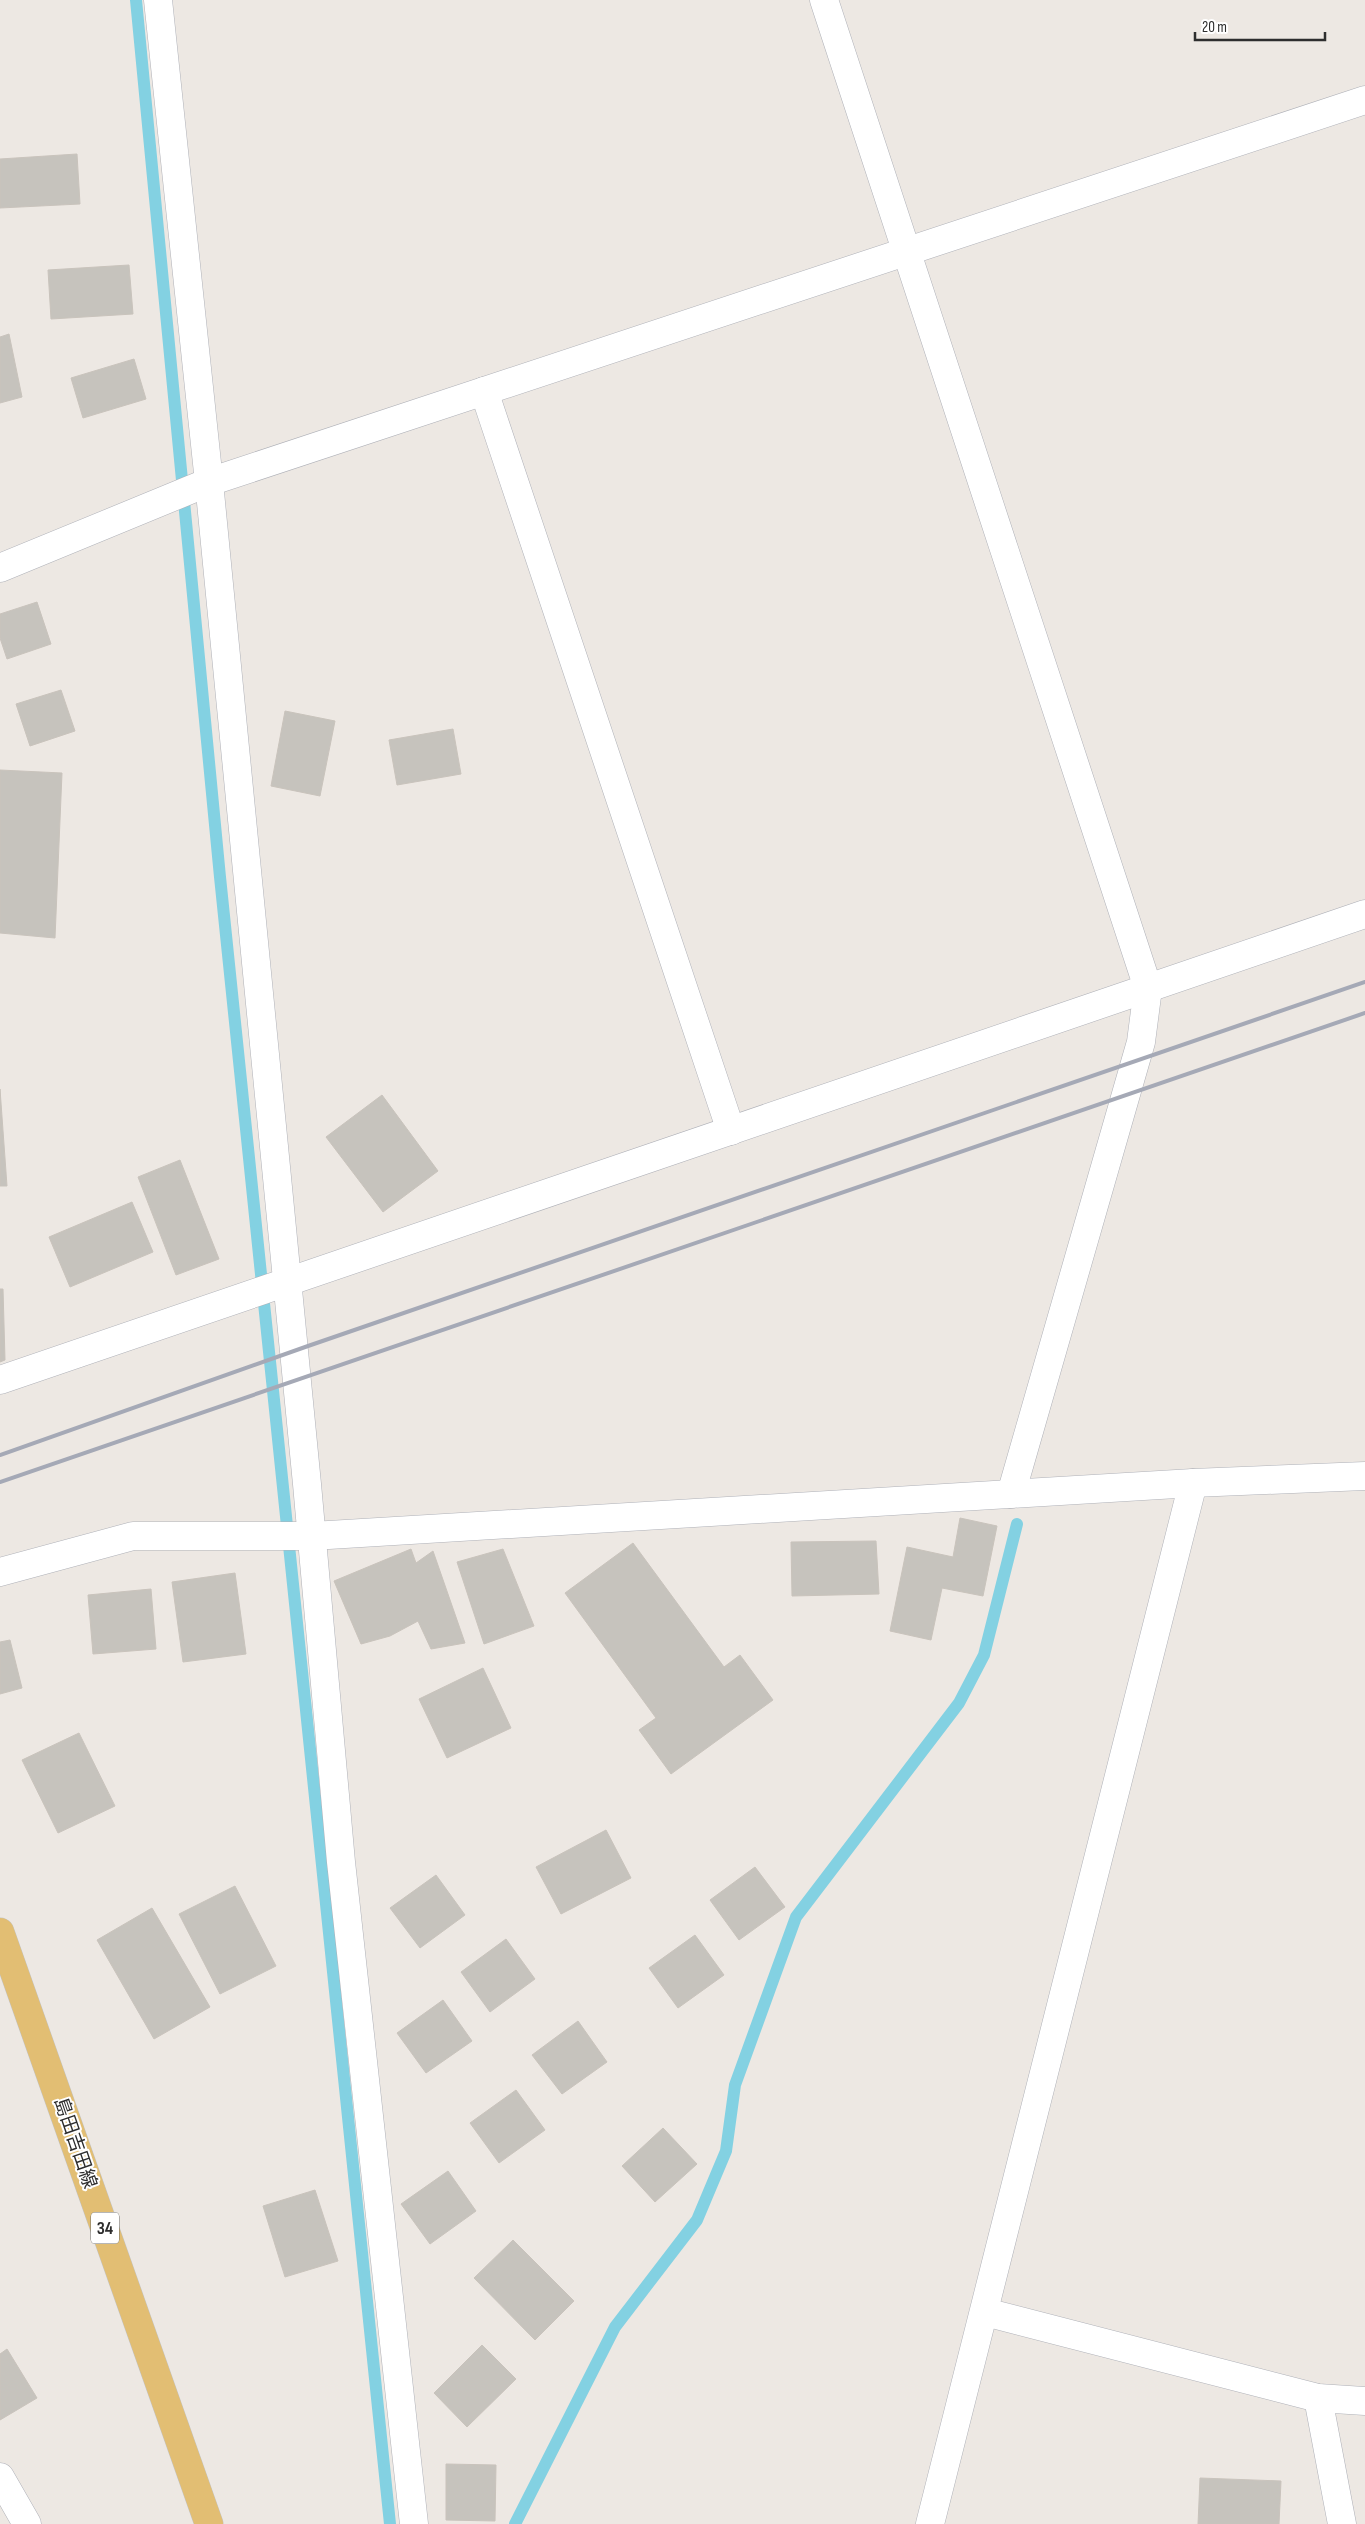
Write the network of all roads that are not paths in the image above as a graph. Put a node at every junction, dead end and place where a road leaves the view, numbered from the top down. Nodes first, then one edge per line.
1 (158, 0) edge
2 (824, 0) edge
3 (1365, 100) edge
4 (907, 251) junction
5 (484, 391) junction
6 (209, 482) junction
7 (0, 568) edge
8 (1365, 914) edge
9 (1148, 988) junction
10 (731, 1131) junction
11 (287, 1282) junction
12 (0, 1380) edge
13 (1365, 1476) edge
14 (1194, 1483) junction
15 (1011, 1494) junction
16 (312, 1536) junction
17 (0, 1572) edge
18 (0, 1932) edge
19 (985, 2312) junction
20 (1318, 2398) junction
21 (1365, 2401) edge
22 (0, 2477) edge
23 (28, 2524) edge
24 (209, 2524) edge
25 (414, 2524) edge
26 (930, 2524) edge
27 (1342, 2524) edge

1 - 6 street
2 - 4 street
3 - 4 street
4 - 5 street
4 - 9 street
5 - 6 street
5 - 10 street
6 - 7 street
6 - 11 street
8 - 9 street
9 - 10 street
9 - 15 street
10 - 11 street
11 - 12 street
11 - 16 street
13 - 14 street
14 - 15 street
14 - 19 street
15 - 16 street
16 - 17 street
16 - 25 street
18 - 24 main road, 島田吉田線 / 34
19 - 20 street
19 - 26 street
20 - 21 street
20 - 27 street
22 - 23 street

